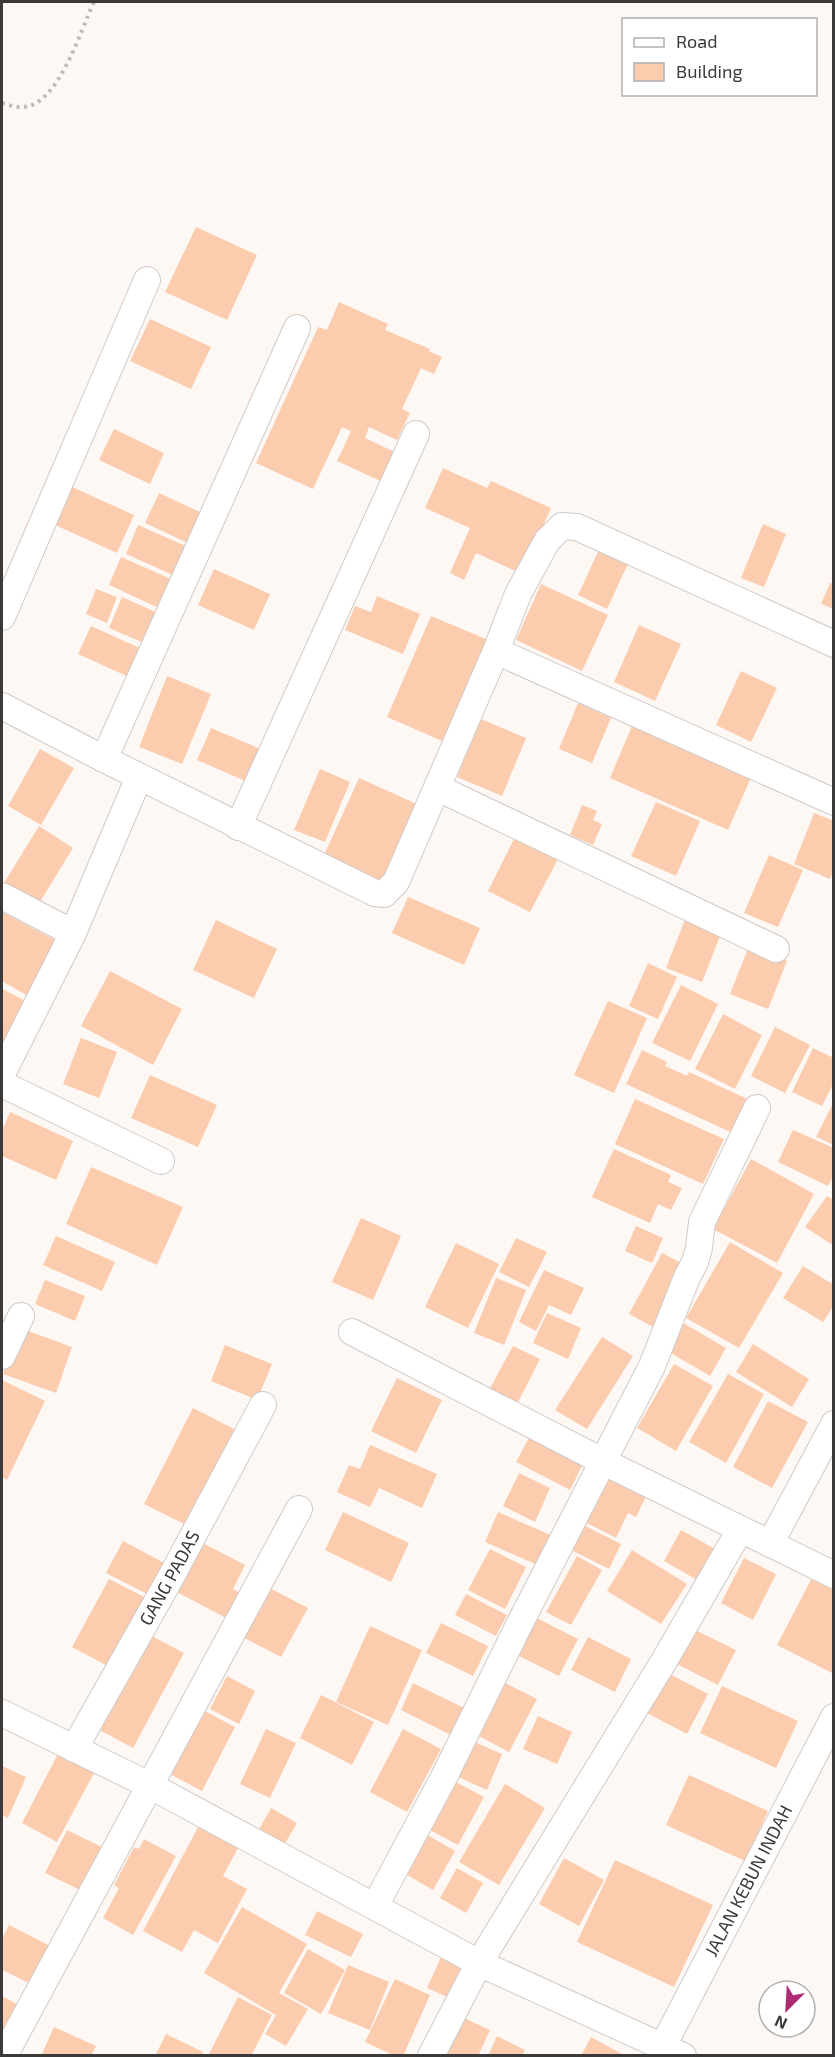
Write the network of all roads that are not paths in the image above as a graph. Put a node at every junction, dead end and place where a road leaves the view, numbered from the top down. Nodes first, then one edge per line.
1 (147, 280) dead end
2 (297, 328) dead end
3 (416, 434) dead end
4 (2, 617) edge
5 (834, 644) edge
6 (496, 651) junction
7 (2, 706) edge
8 (104, 759) junction
9 (139, 777) junction
10 (438, 788) junction
11 (834, 802) edge
12 (238, 827) junction
13 (2, 896) edge
14 (74, 933) junction
15 (776, 949) dead end
16 (2, 1074) edge
17 (2, 1084) edge
18 (757, 1108) dead end
19 (161, 1161) dead end
20 (21, 1316) dead end
21 (352, 1332) dead end
22 (2, 1356) edge
23 (263, 1405) dead end
24 (834, 1424) edge
25 (602, 1461) junction
26 (299, 1509) dead end
27 (740, 1530) junction
28 (770, 1544) junction
29 (834, 1575) edge
30 (2, 1713) edge
31 (834, 1717) edge
32 (74, 1749) junction
33 (149, 1785) junction
34 (375, 1906) junction
35 (479, 1963) junction
36 (673, 2050) edge
37 (4, 2055) edge
38 (431, 2055) edge

1 - 4 street
2 - 8 street
3 - 12 street
5 - 6 street
6 - 10 street
6 - 11 street
7 - 8 street
8 - 9 street
9 - 12 street
9 - 14 street
10 - 12 street
10 - 15 street
13 - 14 street
14 - 16 street
17 - 19 street
18 - 25 street
20 - 22 street
21 - 25 street
23 - 32 street, GANG PADAS
24 - 28 street
25 - 27 street
25 - 34 street
26 - 33 street
27 - 28 street
27 - 35 street
28 - 29 street
30 - 32 street
31 - 36 street, JALAN KEBUN INDAH
32 - 33 street
33 - 34 street
33 - 37 street
34 - 35 street
35 - 36 street
35 - 38 street

